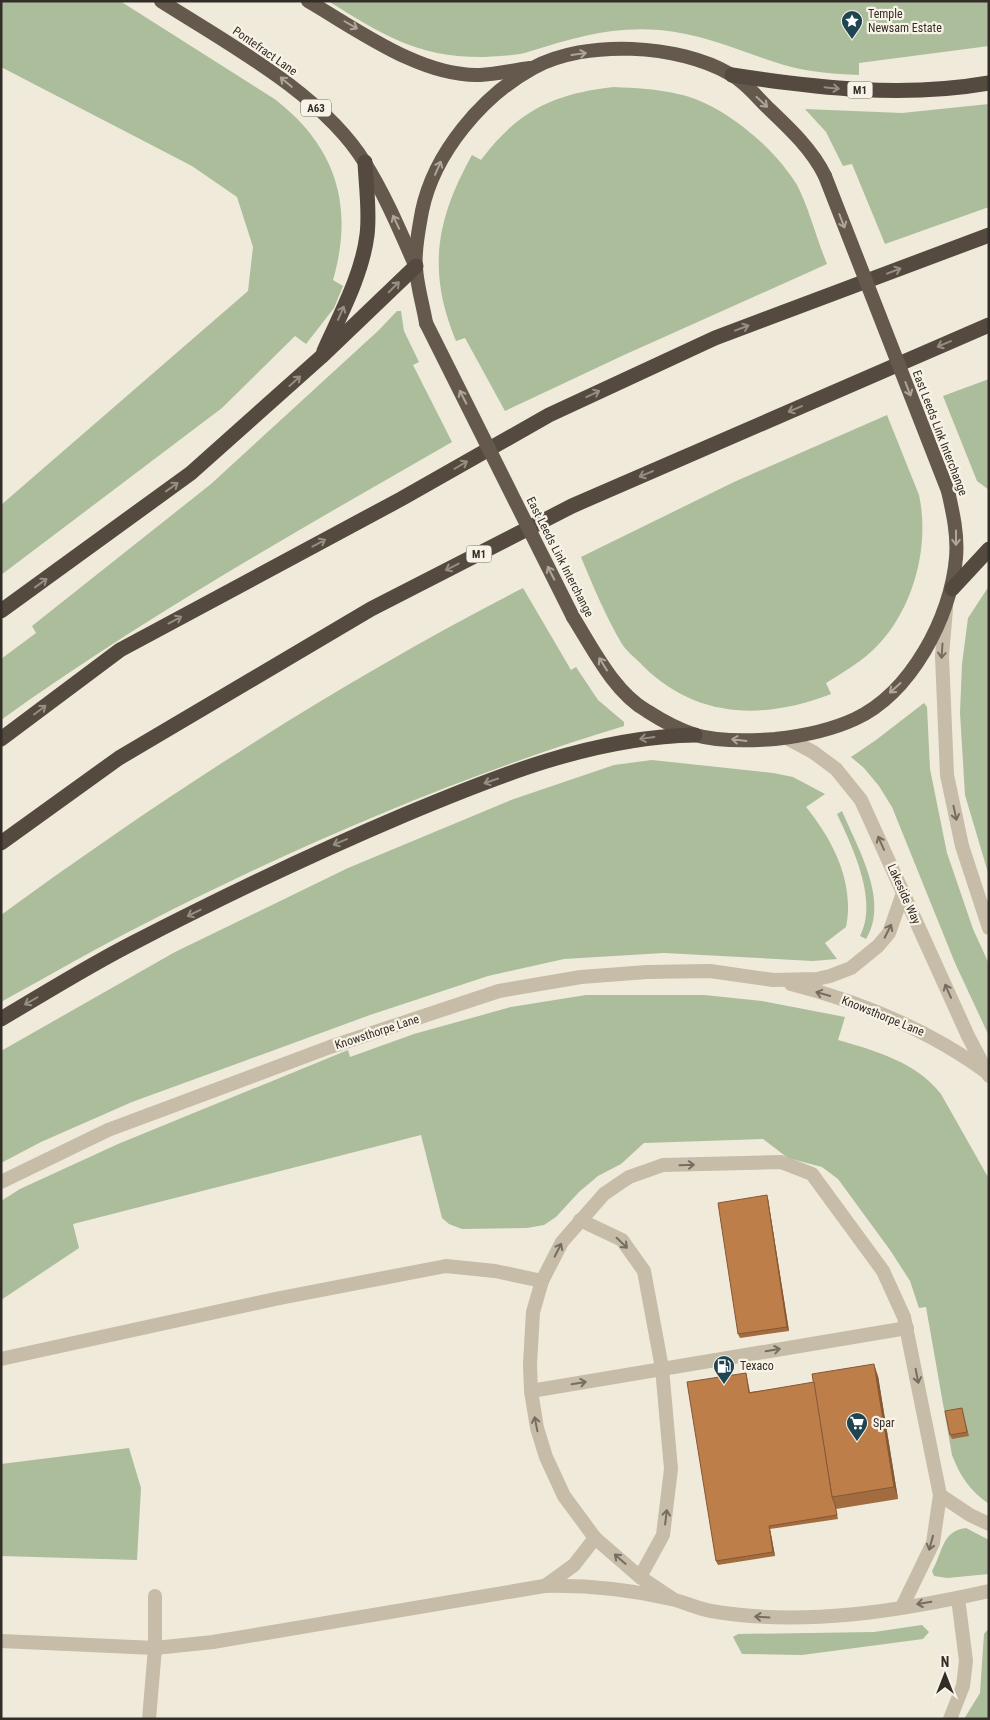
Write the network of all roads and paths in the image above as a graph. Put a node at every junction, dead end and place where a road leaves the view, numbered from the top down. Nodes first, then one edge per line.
1 (161, 1) edge
2 (308, 1) edge
3 (533, 68) junction
4 (732, 74) junction
5 (989, 83) edge
6 (365, 162) junction
7 (989, 235) edge
8 (416, 266) junction
9 (989, 325) edge
10 (321, 357) junction
11 (989, 549) edge
12 (949, 596) junction
13 (1, 612) edge
14 (695, 735) junction
15 (787, 738) junction
16 (1, 739) edge
17 (1, 843) edge
18 (903, 893) junction
19 (989, 928) edge
20 (773, 980) junction
21 (1, 1019) edge
22 (987, 1074) edge
23 (1, 1182) edge
24 (580, 1220) junction
25 (542, 1282) junction
26 (907, 1328) junction
27 (1, 1359) edge
28 (662, 1368) junction
29 (531, 1391) junction
30 (940, 1495) junction
31 (989, 1524) edge
32 (595, 1538) junction
33 (640, 1577) junction
34 (544, 1586) junction
35 (989, 1591) edge
36 (155, 1596) dead end
37 (958, 1598) junction
38 (673, 1599) junction
39 (902, 1607) junction
40 (1, 1641) edge
41 (155, 1648) junction
42 (149, 1719) edge
43 (950, 1719) edge

6 -> 1 highway, Pontefract Lane / A63
2 -> 3 highway
3 -> 4 highway, East Leeds Link Interchange
8 -> 3 highway, East Leeds Link Interchange
4 -> 5 highway, M1
4 -> 12 highway, East Leeds Link Interchange, bridge
8 -> 6 highway, Pontefract Lane / A63
10 -> 6 highway
16 -> 7 highway
10 -> 8 highway
14 -> 8 highway, East Leeds Link Interchange, bridge
9 -> 17 highway, M1
13 -> 10 highway
11 - 12 highway
12 -> 15 highway, East Leeds Link Interchange
12 -> 19 street
15 -> 14 highway, East Leeds Link Interchange
14 -> 21 highway
18 -> 15 street, Lakeside Way
20 -> 18 street, Knowsthorpe Lane
22 -> 18 street, Lakeside Way
22 -> 20 street, Knowsthorpe Lane
20 - 23 street, Knowsthorpe Lane
25 -> 24 street
24 -> 26 street
24 -> 28 street
25 - 27 street
25 - 29 street
28 -> 26 street
26 -> 30 street
29 -> 28 street
33 -> 28 street
32 -> 29 street
30 - 31 street
30 -> 39 street
33 -> 32 street
32 - 34 street
33 - 38 street
34 - 38 street
34 - 41 street
35 - 37 street
36 - 41 street
37 -> 39 street
37 - 43 street
39 -> 38 street
40 - 41 street
41 - 42 street

